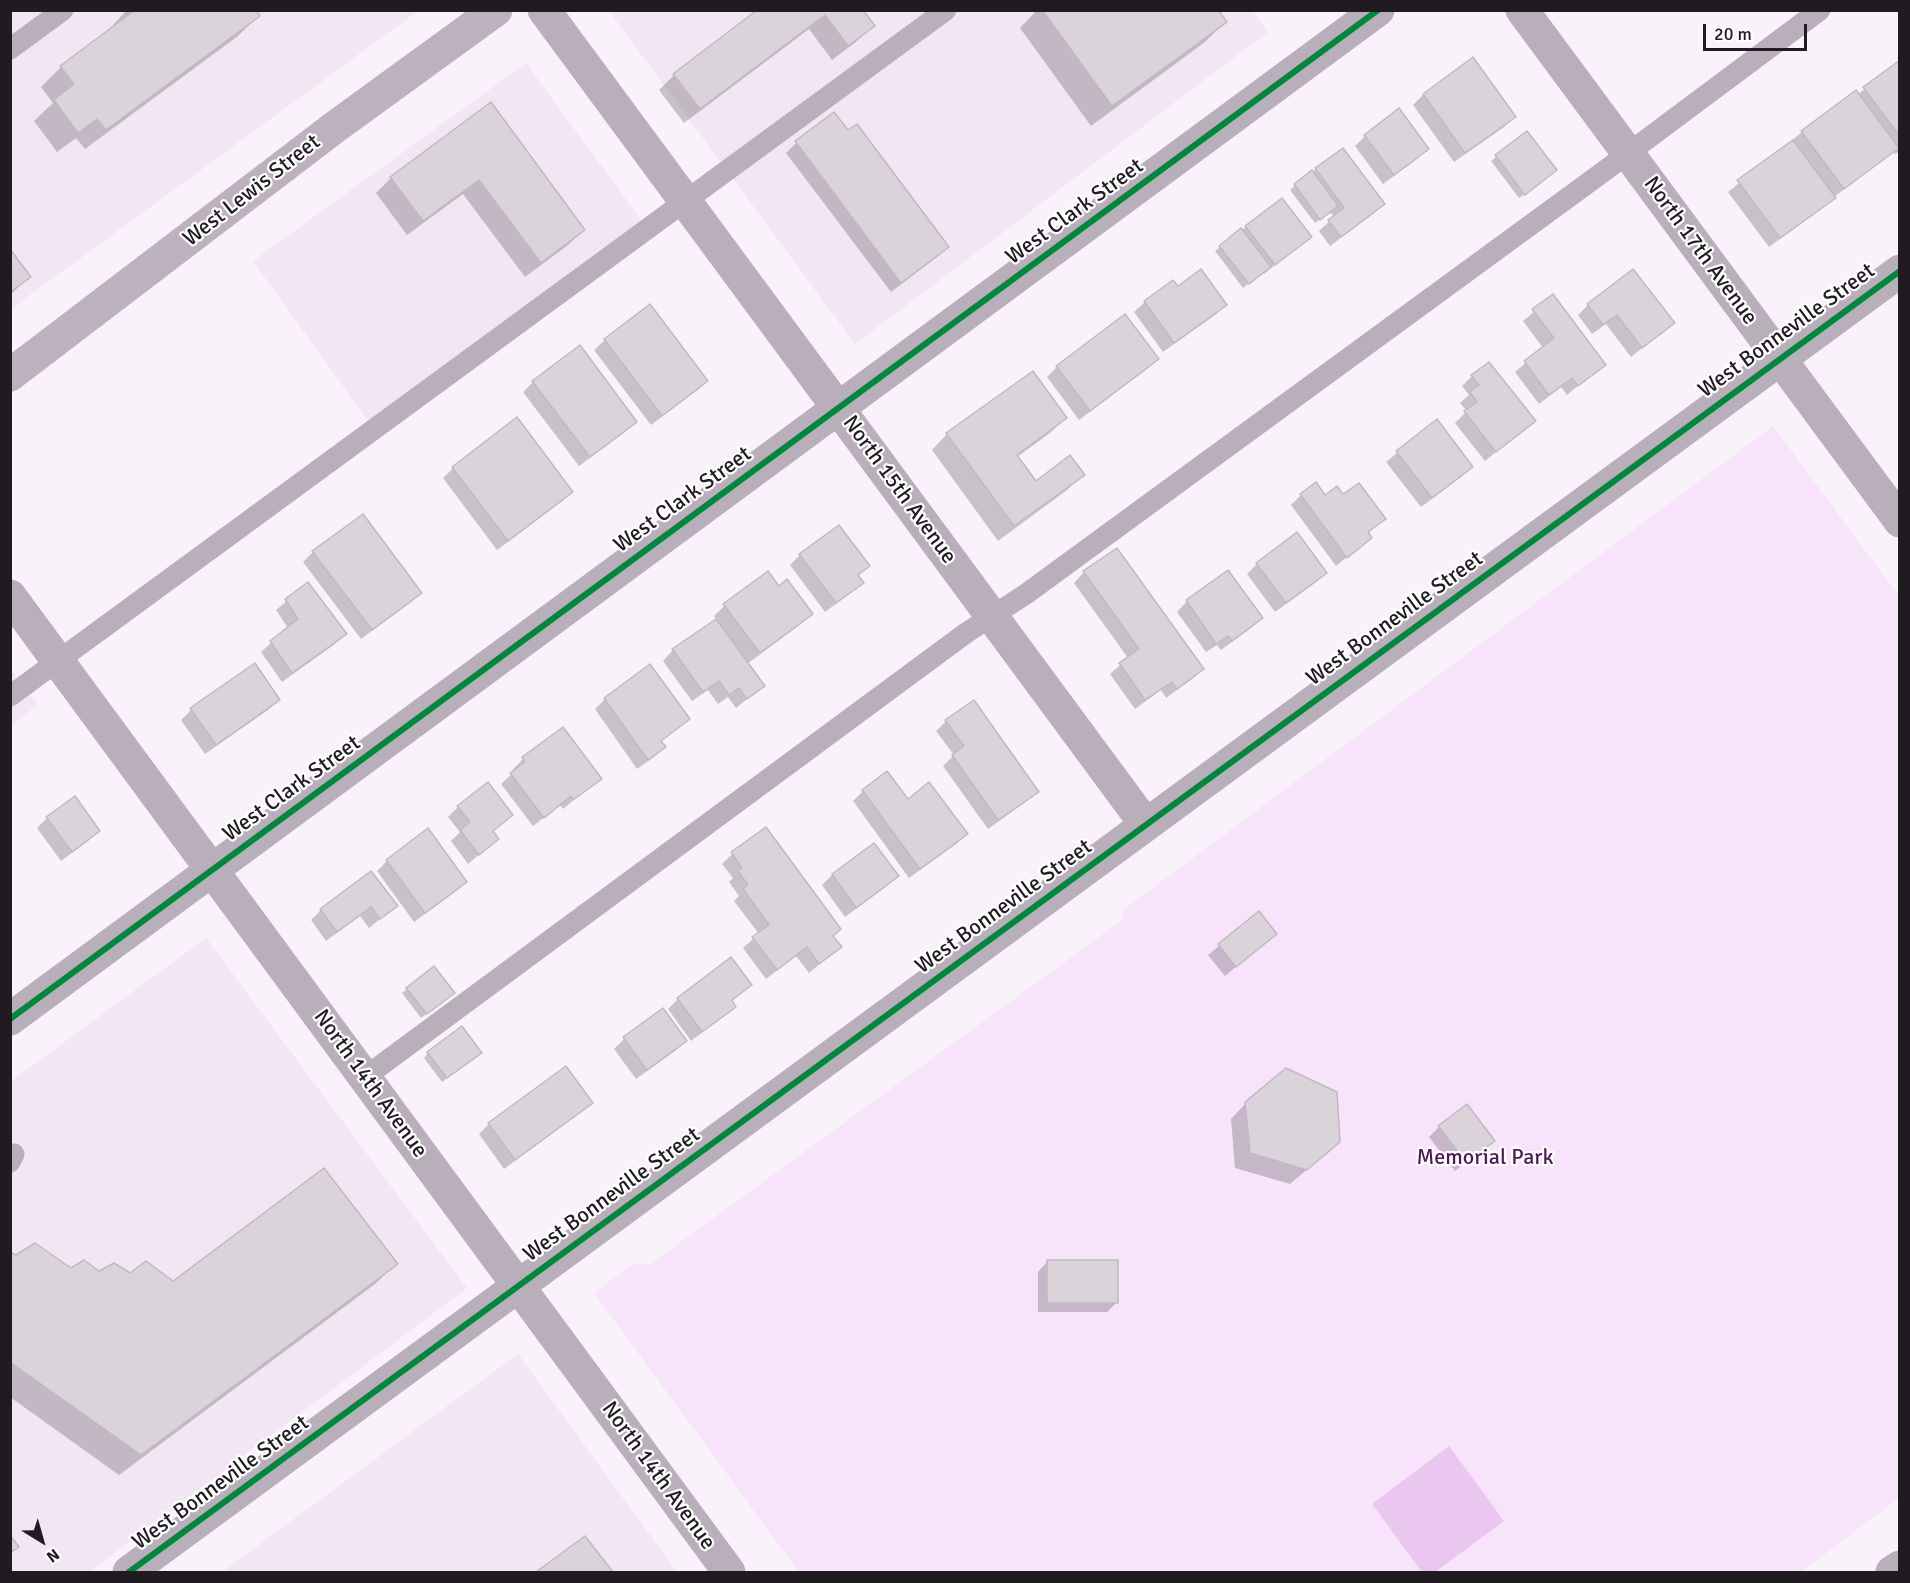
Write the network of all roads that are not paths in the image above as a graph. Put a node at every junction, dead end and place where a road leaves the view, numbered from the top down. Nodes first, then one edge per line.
1 (63, 10) edge
2 (496, 10) edge
3 (544, 10) edge
4 (946, 10) edge
5 (1378, 10) edge
6 (1522, 10) edge
7 (1820, 10) edge
8 (10, 49) edge
9 (1628, 153) junction
10 (686, 202) junction
11 (1899, 271) edge
12 (1780, 359) junction
13 (10, 375) edge
14 (838, 408) junction
15 (1899, 521) edge
16 (10, 596) edge
17 (993, 617) junction
18 (58, 660) junction
19 (10, 696) edge
20 (1146, 825) junction
21 (212, 870) junction
22 (10, 1019) edge
23 (365, 1077) junction
24 (519, 1286) junction
25 (1899, 1567) edge
26 (129, 1572) edge
27 (729, 1572) edge
28 (1892, 1572) edge

1 - 8 lane
2 - 13 main road, West Lewis Street
3 - 10 street, North 15th Avenue
4 - 10 lane
5 - 14 street, West Clark Street
6 - 9 street, North 17th Avenue
7 - 9 lane
9 - 12 street, North 17th Avenue
9 - 17 lane
10 - 14 street, North 15th Avenue
10 - 18 lane
11 - 12 street, West Bonneville Street
12 - 15 street, North 17th Avenue
12 - 20 street, West Bonneville Street
14 - 17 street, North 15th Avenue
14 - 21 street, West Clark Street
16 - 18 street, North 14th Avenue
17 - 20 street, North 15th Avenue
17 - 23 lane
18 - 19 lane
18 - 21 street, North 14th Avenue
20 - 24 street, West Bonneville Street
21 - 22 street, West Clark Street
21 - 23 street, North 14th Avenue
23 - 24 street, North 14th Avenue
24 - 26 street, West Bonneville Street
24 - 27 street, North 14th Avenue
25 - 28 street

